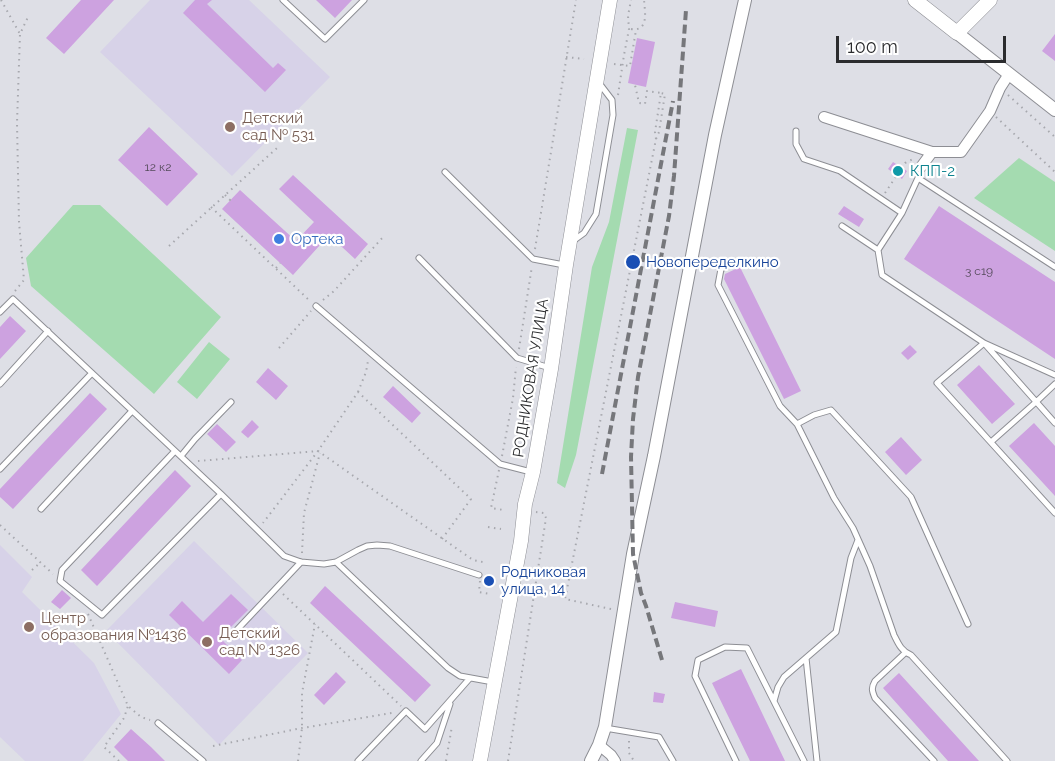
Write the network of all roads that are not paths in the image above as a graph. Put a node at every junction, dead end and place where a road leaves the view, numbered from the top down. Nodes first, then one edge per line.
1 (283, 0) edge
2 (364, 0) edge
3 (610, 0) edge
4 (745, 0) edge
5 (915, 0) edge
6 (990, 0) edge
7 (957, 33) junction
8 (1009, 74) junction
9 (597, 80) junction
10 (1055, 110) edge
11 (824, 117) dead end
12 (796, 131) dead end
13 (932, 152) junction
14 (445, 172) dead end
15 (919, 173) junction
16 (902, 213) junction
17 (842, 226) dead end
18 (570, 244) junction
19 (878, 250) junction
20 (419, 258) dead end
21 (731, 264) dead end
22 (566, 265) junction
23 (1055, 267) edge
24 (316, 306) road end
25 (0, 312) edge
26 (48, 331) junction
27 (984, 343) junction
28 (551, 369) junction
29 (92, 373) junction
30 (1055, 375) edge
31 (0, 384) edge
32 (1053, 386) edge
33 (1055, 394) edge
34 (231, 402) dead end
35 (1036, 402) junction
36 (132, 411) junction
37 (1055, 423) edge
38 (797, 424) junction
39 (991, 442) junction
40 (175, 451) junction
41 (181, 456) junction
42 (0, 469) edge
43 (533, 472) junction
44 (221, 494) junction
45 (41, 509) dead end
46 (1055, 513) edge
47 (858, 540) junction
48 (302, 562) junction
49 (336, 562) junction
50 (479, 575) road end
51 (968, 624) dead end
52 (233, 634) dead end
53 (905, 653) junction
54 (806, 658) junction
55 (470, 678) junction
56 (496, 682) junction
57 (452, 700) junction
58 (774, 701) junction
59 (158, 723) road end
60 (605, 728) junction
61 (599, 745) junction
62 (203, 761) edge
63 (358, 761) edge
64 (421, 761) edge
65 (480, 761) edge
66 (591, 761) edge
67 (615, 761) edge
68 (673, 761) edge
69 (736, 761) edge
70 (804, 761) edge
71 (817, 761) edge
72 (934, 761) edge
73 (1007, 761) edge

1 - 2 lane
3 - 9 main road, РОДНИКОВАЯ УЛИЦА
4 - 60 street
5 - 7 main road
6 - 7 main road
7 - 8 street
8 - 10 street
8 - 13 street
9 - 18 main road, РОДНИКОВАЯ УЛИЦА
9 - 18 lane
11 - 13 street
12 - 16 lane
13 - 15 street
14 - 22 lane
15 - 16 lane
15 - 23 lane
16 - 19 lane
17 - 19 lane
18 - 22 main road, РОДНИКОВАЯ УЛИЦА
19 - 27 lane
20 - 28 lane
21 - 38 lane
22 - 28 main road, РОДНИКОВАЯ УЛИЦА
24 - 43 lane
25 - 26 lane
26 - 29 lane
26 - 31 lane
27 - 30 lane
27 - 35 lane
27 - 39 lane
28 - 43 main road, РОДНИКОВАЯ УЛИЦА
29 - 36 lane
29 - 42 lane
32 - 33 lane
32 - 35 lane
34 - 41 lane
35 - 37 lane
35 - 39 lane
36 - 40 lane
36 - 45 lane
38 - 47 lane
38 - 51 lane
39 - 46 lane
40 - 41 lane
40 - 44 lane
41 - 44 lane
43 - 56 main road, РОДНИКОВАЯ УЛИЦА
44 - 48 lane
47 - 53 lane
47 - 54 lane
48 - 49 lane
48 - 52 lane
49 - 50 lane
49 - 55 lane
53 - 72 lane
53 - 73 lane
54 - 58 lane
54 - 71 lane
55 - 56 lane
55 - 57 lane
56 - 65 main road, РОДНИКОВАЯ УЛИЦА
57 - 63 lane
57 - 64 lane
58 - 69 lane
58 - 70 lane
59 - 62 lane
60 - 61 street
60 - 68 lane
61 - 66 street
61 - 67 street

